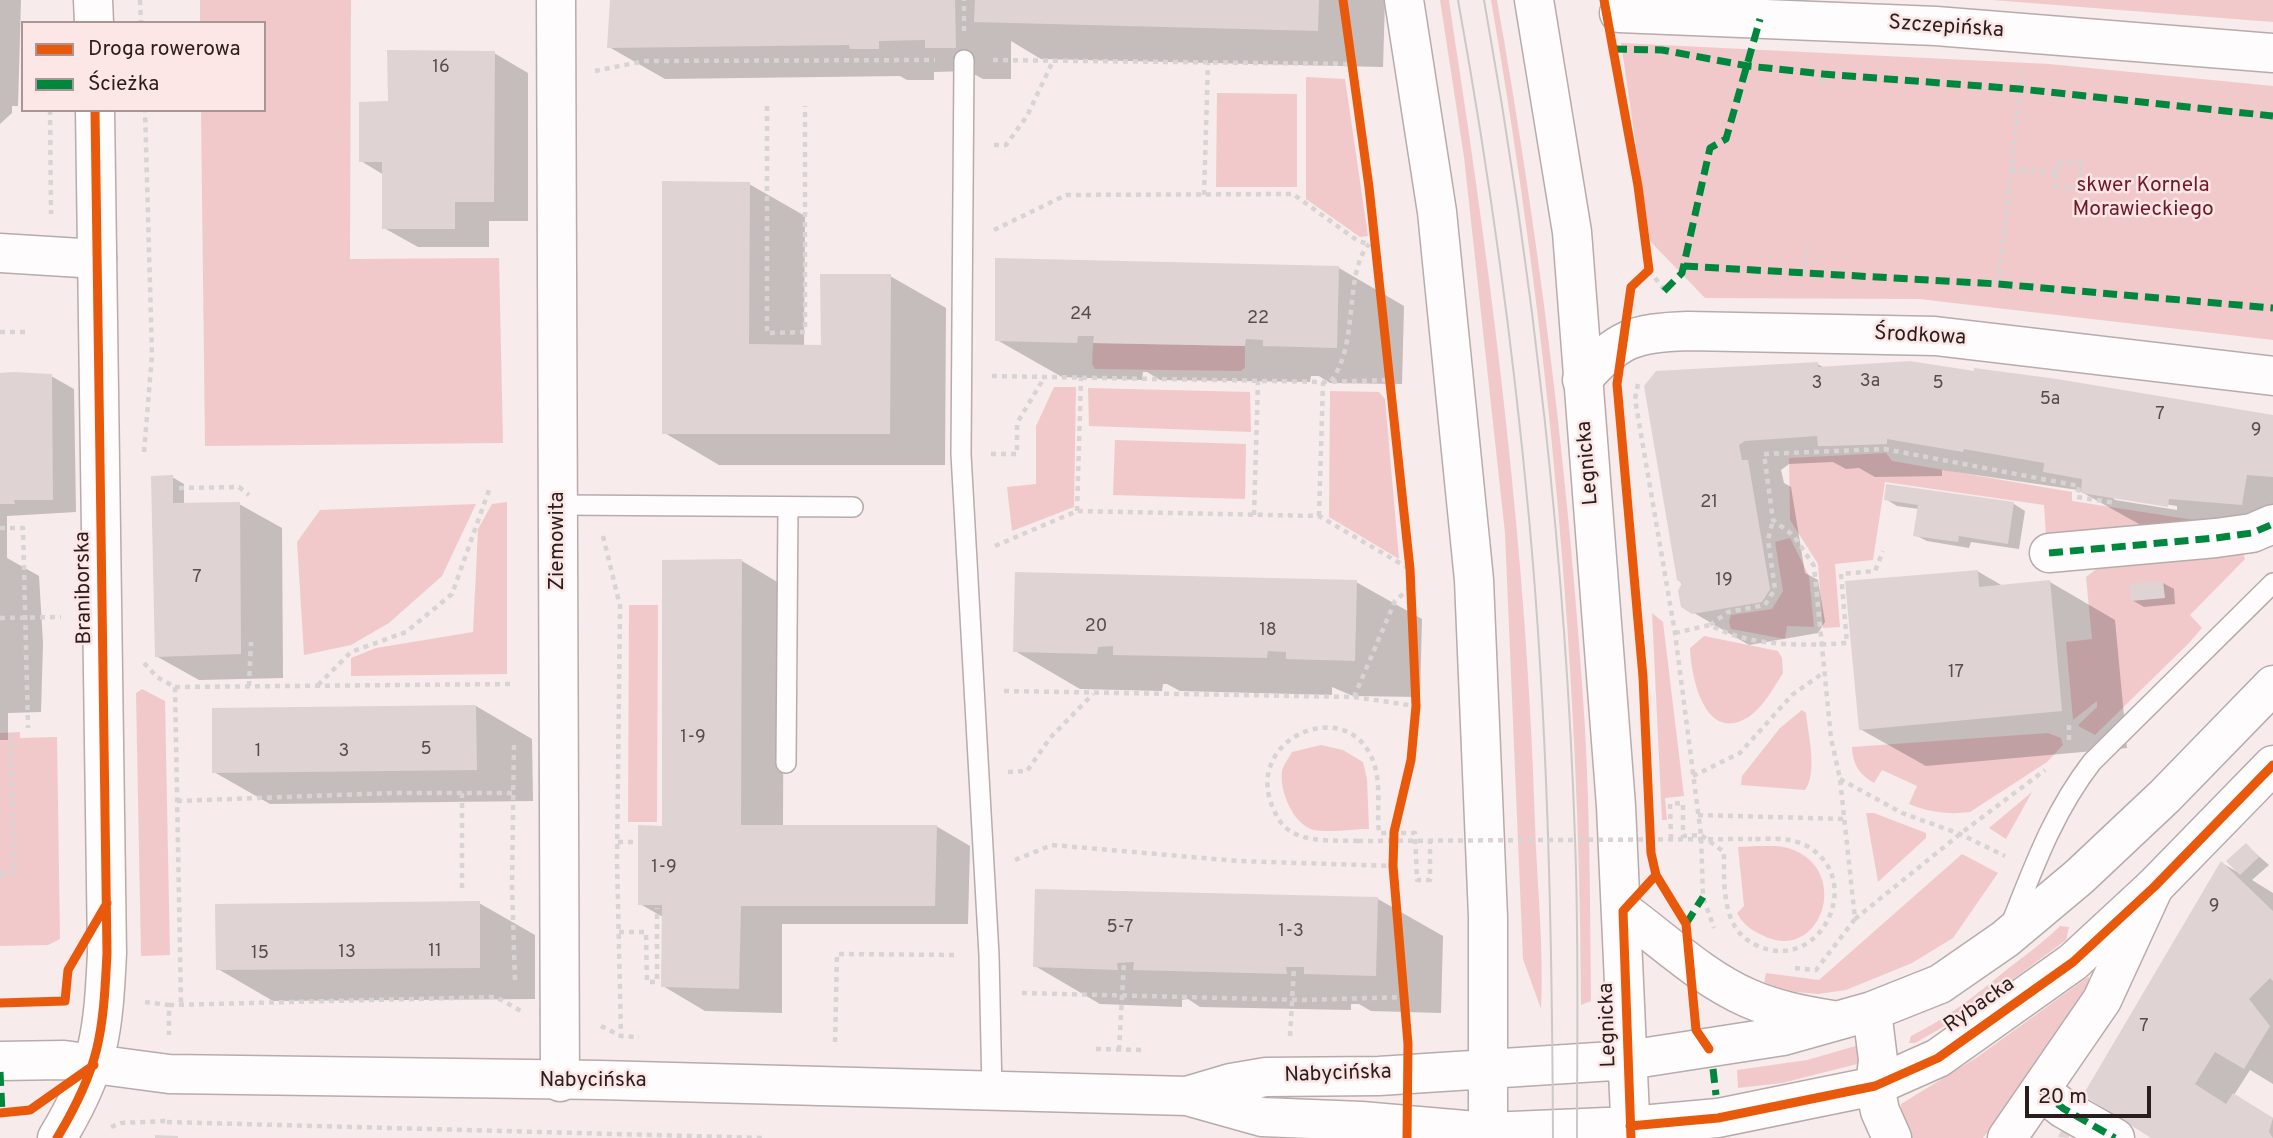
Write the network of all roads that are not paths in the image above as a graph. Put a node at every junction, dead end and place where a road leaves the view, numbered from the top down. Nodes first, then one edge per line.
1 (93, 0) edge
2 (556, 0) edge
3 (1404, 0) edge
4 (1534, 0) edge
5 (1619, 13) dead end
6 (94, 21) edge
7 (2273, 53) edge
8 (964, 60) road end
9 (95, 112) edge
10 (0, 253) edge
11 (97, 259) junction
12 (2273, 376) edge
13 (1582, 380) junction
14 (559, 506) junction
15 (788, 506) junction
16 (853, 507) dead end
17 (2273, 524) edge
18 (2049, 553) dead end
19 (2273, 583) edge
20 (2273, 685) edge
21 (786, 763) dead end
22 (2273, 765) edge
23 (2154, 887) junction
24 (1623, 911) junction
25 (2005, 939) junction
26 (1856, 1016) junction
27 (0, 1060) edge
28 (1628, 1060) junction
29 (94, 1065) junction
30 (1490, 1068) junction
31 (560, 1082) junction
32 (1875, 1086) junction
33 (992, 1091) junction
34 (2041, 1091) junction
35 (1187, 1096) junction
36 (1709, 1128) edge
37 (1631, 1132) edge
38 (1488, 1135) edge
39 (57, 1138) edge
40 (1892, 1138) edge
41 (2007, 1138) edge
42 (2115, 1138) edge

1 - 6 street
2 - 14 street, Ziemowita
3 - 30 street
4 - 13 street, Legnicka
5 - 7 street, Szczepińska
8 - 33 lane
9 - 11 street, Braniborska
10 - 11 street
11 - 29 street, Braniborska
12 - 13 street, Środkowa
13 - 24 street, Legnicka
14 - 15 lane
14 - 31 street, Ziemowita
15 - 16 lane
15 - 21 lane
17 - 18 street
19 - 25 lane
20 - 25 street, Rybacka
22 - 23 street, Rybacka
23 - 32 street, Rybacka
23 - 34 street
24 - 26 street
24 - 28 street, Legnicka
25 - 26 street, Rybacka
26 - 28 street, Rybacka
26 - 32 street
27 - 29 street, Nabycińska
28 - 30 street, Nabycińska
28 - 37 street, Legnicka
29 - 31 street, Nabycińska
29 - 39 street, Braniborska
30 - 35 street, Nabycińska
30 - 38 street
31 - 33 street, Nabycińska
32 - 36 street, Rybacka
32 - 40 street
33 - 35 street, Nabycińska
34 - 41 street
34 - 42 street
35 - 38 street, Nabycińska
36 - 37 street, Rybacka
37 - 38 street, Nabycińska

